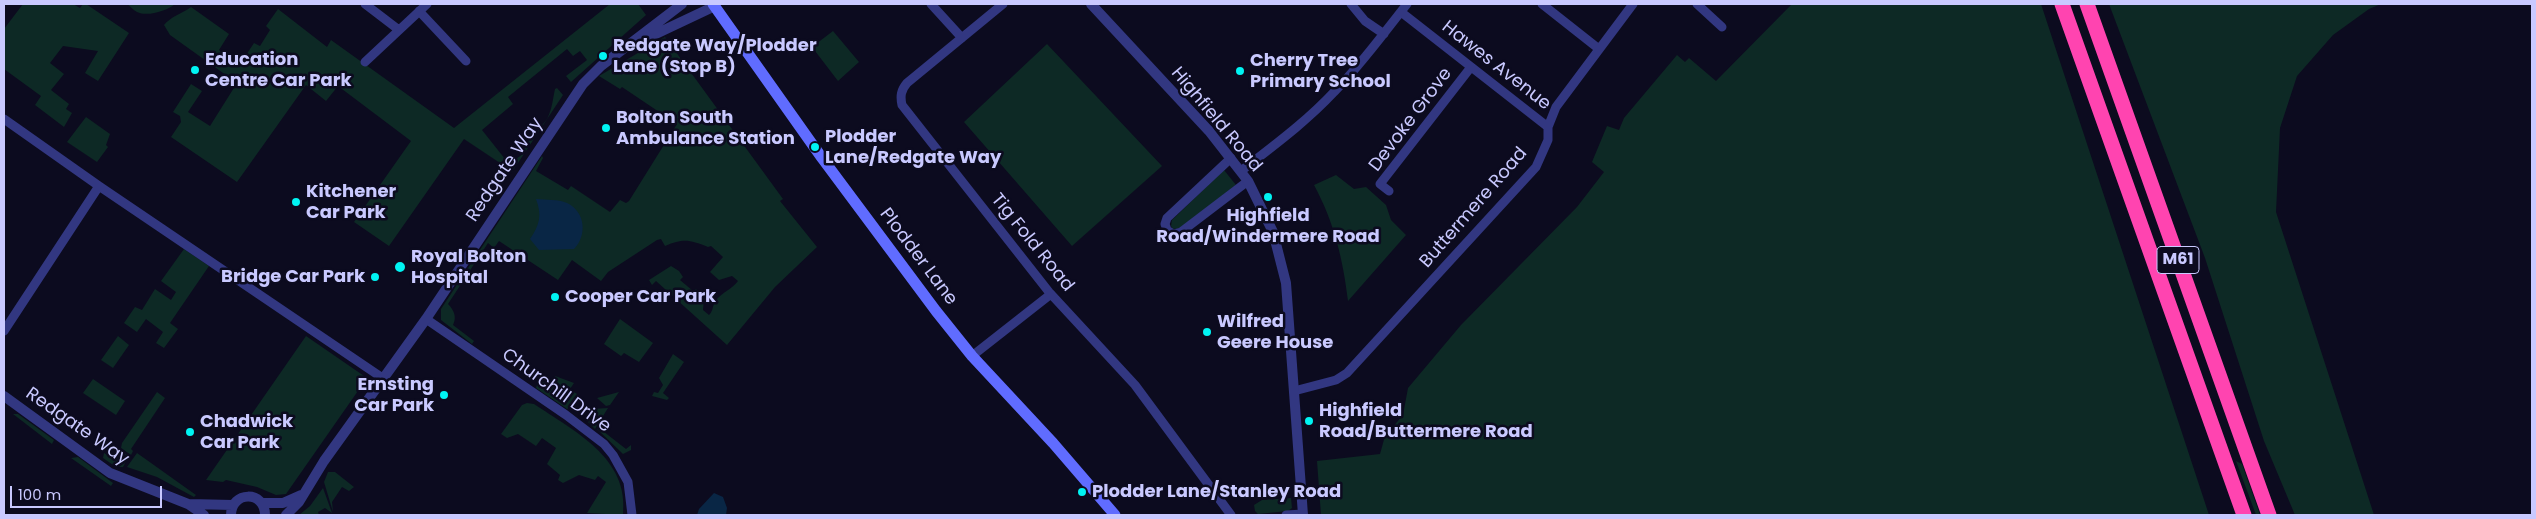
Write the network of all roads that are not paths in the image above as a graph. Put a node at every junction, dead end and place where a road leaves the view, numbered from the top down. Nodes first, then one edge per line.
1 (365, 4) edge
2 (427, 4) edge
3 (682, 4) edge
4 (931, 4) edge
5 (1002, 4) edge
6 (1091, 4) edge
7 (1351, 4) edge
8 (1407, 4) edge
9 (1542, 4) edge
10 (1633, 4) edge
11 (1697, 4) edge
12 (2062, 4) edge
13 (2087, 4) edge
14 (714, 5) edge
15 (419, 11) junction
16 (1400, 12) junction
17 (1722, 26) dead end
18 (399, 30) junction
19 (1384, 34) junction
20 (962, 38) junction
21 (629, 46) junction
22 (1599, 49) junction
23 (466, 61) dead end
24 (365, 62) dead end
25 (1471, 67) junction
26 (4, 119) edge
27 (1548, 127) junction
28 (1230, 158) junction
29 (1241, 171) junction
30 (1248, 182) junction
31 (98, 186) junction
32 (1389, 191) dead end
33 (1051, 294) junction
34 (426, 319) junction
35 (4, 331) edge
36 (972, 356) junction
37 (384, 379) junction
38 (1294, 391) junction
39 (4, 396) edge
40 (2217, 437) junction
41 (301, 496) junction
42 (262, 503) junction
43 (188, 504) junction
44 (232, 510) edge
45 (1303, 514) edge
46 (204, 515) edge
47 (265, 515) edge
48 (286, 515) edge
49 (632, 515) edge
50 (1115, 515) edge
51 (1231, 515) edge
52 (1286, 515) edge
53 (2238, 515) edge
54 (2244, 515) edge
55 (2270, 515) edge

1 - 18 street
2 - 15 street
3 - 21 street, Redgate Way
4 - 20 street
5 - 20 street, Tig Fold Road
6 - 28 street, Highfield Road
7 - 19 street
8 - 16 street
9 - 22 street
10 - 22 street, Buttermere Road
11 - 17 street
12 - 40 highway, M61
13 - 55 highway, M61
14 - 21 street, Redgate Way
14 - 36 main road, Plodder Lane
15 - 18 street
15 - 23 street
16 - 19 street
16 - 25 street, Hawes Avenue
18 - 24 street
19 - 29 street
20 - 33 street, Tig Fold Road
21 - 34 street, Redgate Way
22 - 27 street, Buttermere Road
25 - 27 street, Hawes Avenue
25 - 32 street, Devoke Grove
26 - 31 street
27 - 38 street, Buttermere Road
28 - 29 street, Highfield Road
28 - 30 street
29 - 30 street, Highfield Road
30 - 38 street, Highfield Road
31 - 35 street
31 - 37 street
33 - 36 street
33 - 51 street, Tig Fold Road
34 - 37 street, Redgate Way
34 - 49 street, Churchill Drive
36 - 50 main road, Plodder Lane
37 - 41 street, Redgate Way
38 - 45 street, Highfield Road
39 - 43 street, Redgate Way
40 - 53 highway, M61
40 - 54 highway, M61
41 - 42 street, Redgate Way
41 - 48 street, Redgate Way
42 - 44 street, Redgate Way
42 - 47 street
43 - 44 street, Redgate Way
43 - 46 street, Redgate Way
45 - 52 street

